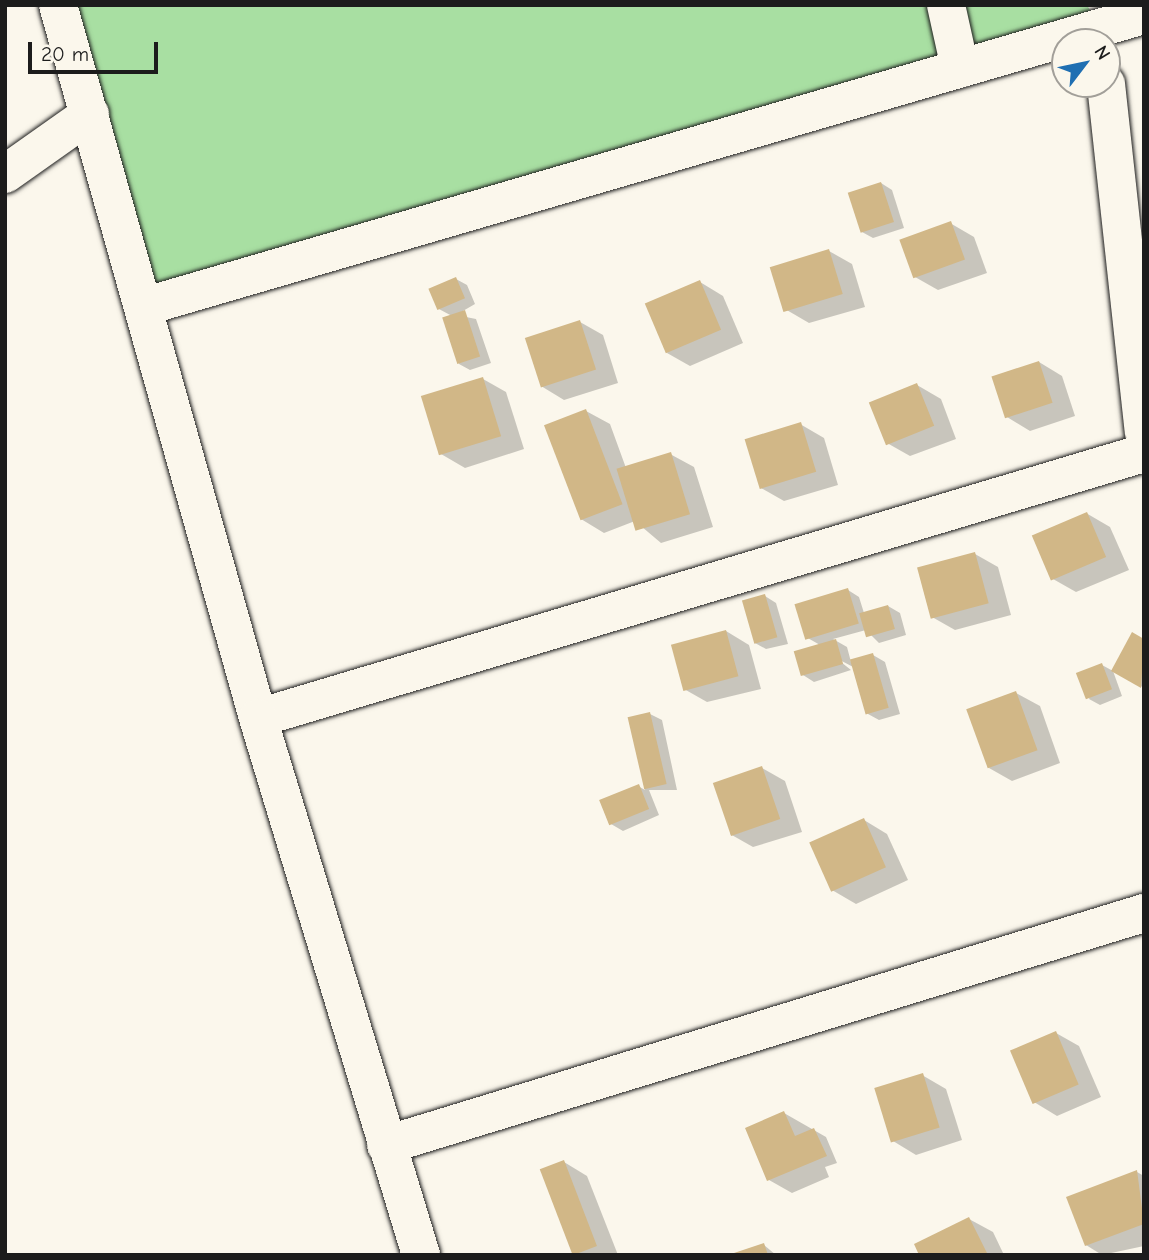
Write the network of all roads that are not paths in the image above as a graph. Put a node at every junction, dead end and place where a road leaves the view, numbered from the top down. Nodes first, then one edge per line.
1 (58, 5) edge
2 (946, 5) edge
3 (1144, 15) edge
4 (1096, 25) edge
5 (960, 68) junction
6 (1108, 98) edge
7 (90, 114) junction
8 (5, 174) edge
9 (146, 306) junction
10 (1144, 432) edge
11 (1144, 453) edge
12 (258, 718) junction
13 (1144, 913) edge
14 (386, 1145) junction
15 (421, 1255) edge

1 - 7 street
2 - 5 street
3 - 4 street
4 - 5 street
5 - 9 street
6 - 10 street
7 - 8 street
7 - 9 street
9 - 12 street
11 - 12 street
12 - 14 street
13 - 14 street
14 - 15 street

